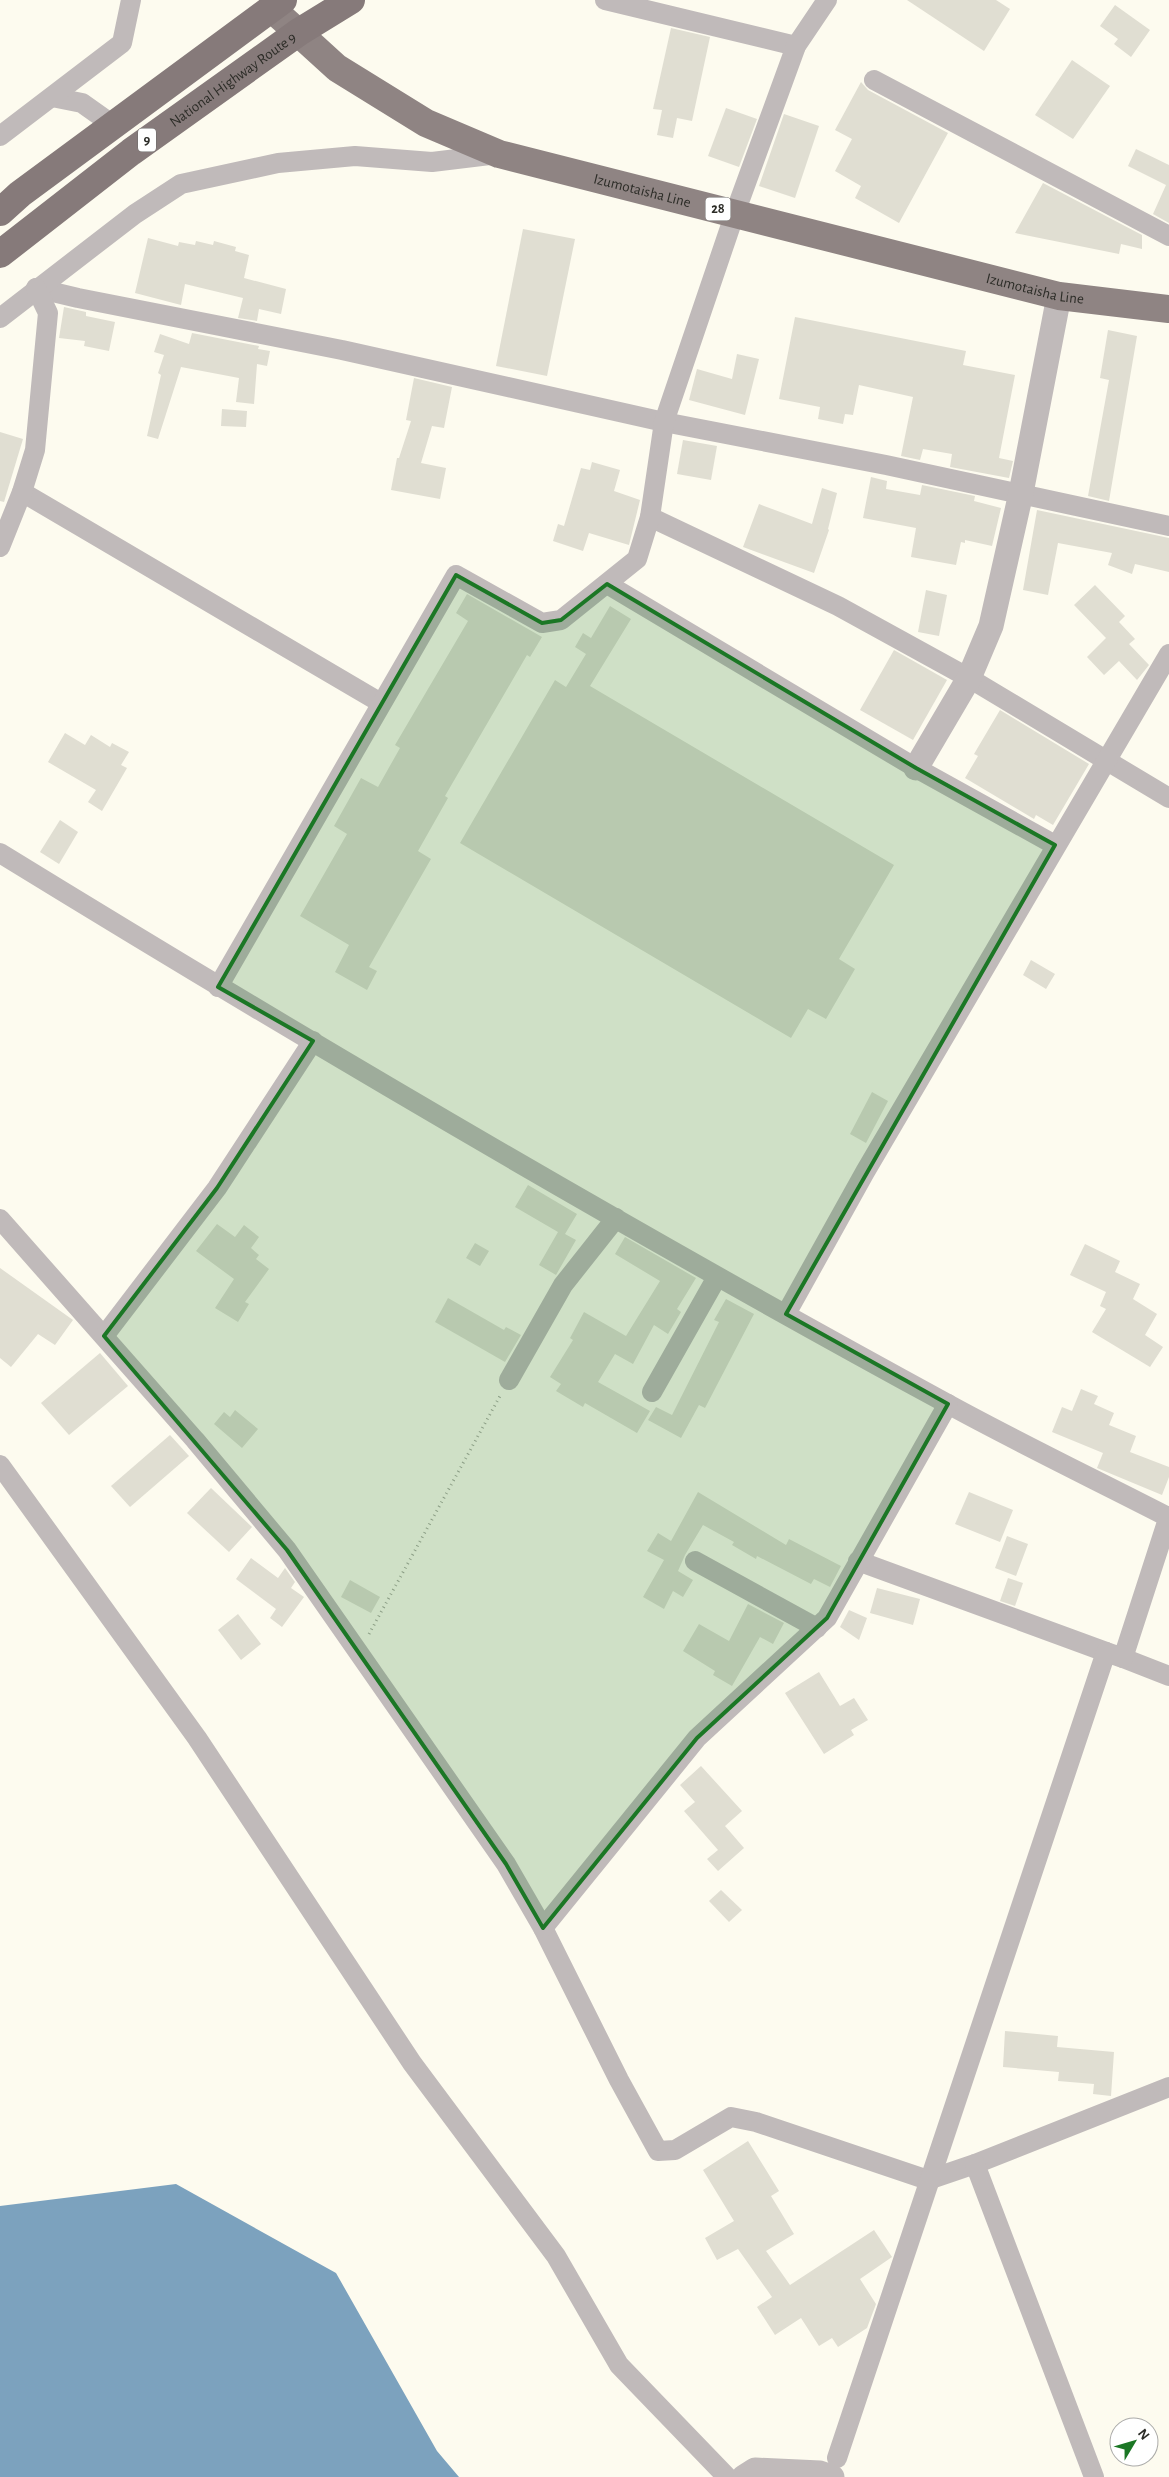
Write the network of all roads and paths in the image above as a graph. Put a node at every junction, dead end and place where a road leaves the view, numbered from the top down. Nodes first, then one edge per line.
1 (130, 0) edge
2 (351, 0) edge
3 (604, 0) edge
4 (826, 0) edge
5 (277, 4) edge
6 (299, 32) junction
7 (796, 46) junction
8 (874, 80) dead end
9 (52, 96) junction
10 (113, 125) junction
11 (0, 136) edge
12 (499, 154) junction
13 (0, 212) edge
14 (735, 213) junction
15 (1169, 236) edge
16 (0, 254) edge
17 (36, 288) junction
18 (1059, 296) junction
19 (1169, 309) edge
20 (0, 318) edge
21 (664, 422) junction
22 (22, 492) junction
23 (1021, 493) junction
24 (650, 517) junction
25 (1169, 526) edge
26 (0, 547) edge
27 (607, 584) junction
28 (1169, 654) edge
29 (969, 678) junction
30 (381, 703) junction
31 (1106, 760) junction
32 (916, 768) junction
33 (1169, 798) edge
34 (1055, 845) junction
35 (0, 853) edge
36 (218, 987) junction
37 (313, 1041) junction
38 (616, 1218) junction
39 (0, 1219) edge
40 (717, 1277) junction
41 (786, 1314) junction
42 (104, 1336) junction
43 (509, 1380) joint
44 (652, 1392) dead end
45 (948, 1404) junction
46 (0, 1465) edge
47 (1169, 1517) edge
48 (695, 1561) dead end
49 (858, 1561) junction
50 (817, 1628) junction
51 (358, 1653) junction
52 (1114, 1655) junction
53 (1169, 1676) edge
54 (542, 1928) junction
55 (1169, 2087) edge
56 (975, 2164) junction
57 (928, 2180) junction
58 (835, 2468) edge
59 (727, 2477) edge
60 (744, 2477) edge
61 (1094, 2477) edge

1 - 9 street
2 - 6 highway, National Highway Route 9 / 9
3 - 7 street
4 - 7 street
5 - 6 main road, Izumotaisha Line / 28
5 - 10 highway, 9
6 - 12 main road, Izumotaisha Line / 28
6 - 16 highway, National Highway Route 9 / 9
7 - 14 street
8 - 15 street
9 - 10 street
9 - 11 street
10 - 13 highway, 9
12 - 14 main road, Izumotaisha Line / 28
12 - 17 street
14 - 18 main road, Izumotaisha Line / 28
14 - 21 street
17 - 20 street
17 - 21 street
17 - 22 street
18 - 19 main road, Izumotaisha Line / 28
18 - 23 street
21 - 23 street
21 - 24 street
22 - 26 street
22 - 30 street
23 - 25 street
23 - 29 street
24 - 27 street
24 - 29 street
27 - 30 street
27 - 32 street
28 - 31 street
29 - 31 street
29 - 32 street
30 - 36 street
31 - 33 street
31 - 34 street
32 - 34 street
34 - 41 street
35 - 36 street
36 - 37 street
37 - 38 street
37 - 42 street
38 - 40 street
38 - 43 street
39 - 42 street
40 - 41 street
40 - 44 street
41 - 45 street
42 - 51 street
43 - 51 path
45 - 47 street
45 - 49 street
46 - 59 street
47 - 52 street
48 - 50 street
49 - 50 street
49 - 52 street
50 - 54 street
51 - 54 street
52 - 53 street
52 - 57 street
54 - 57 street
55 - 56 street
56 - 57 street
56 - 61 street
57 - 58 street
58 - 60 street

